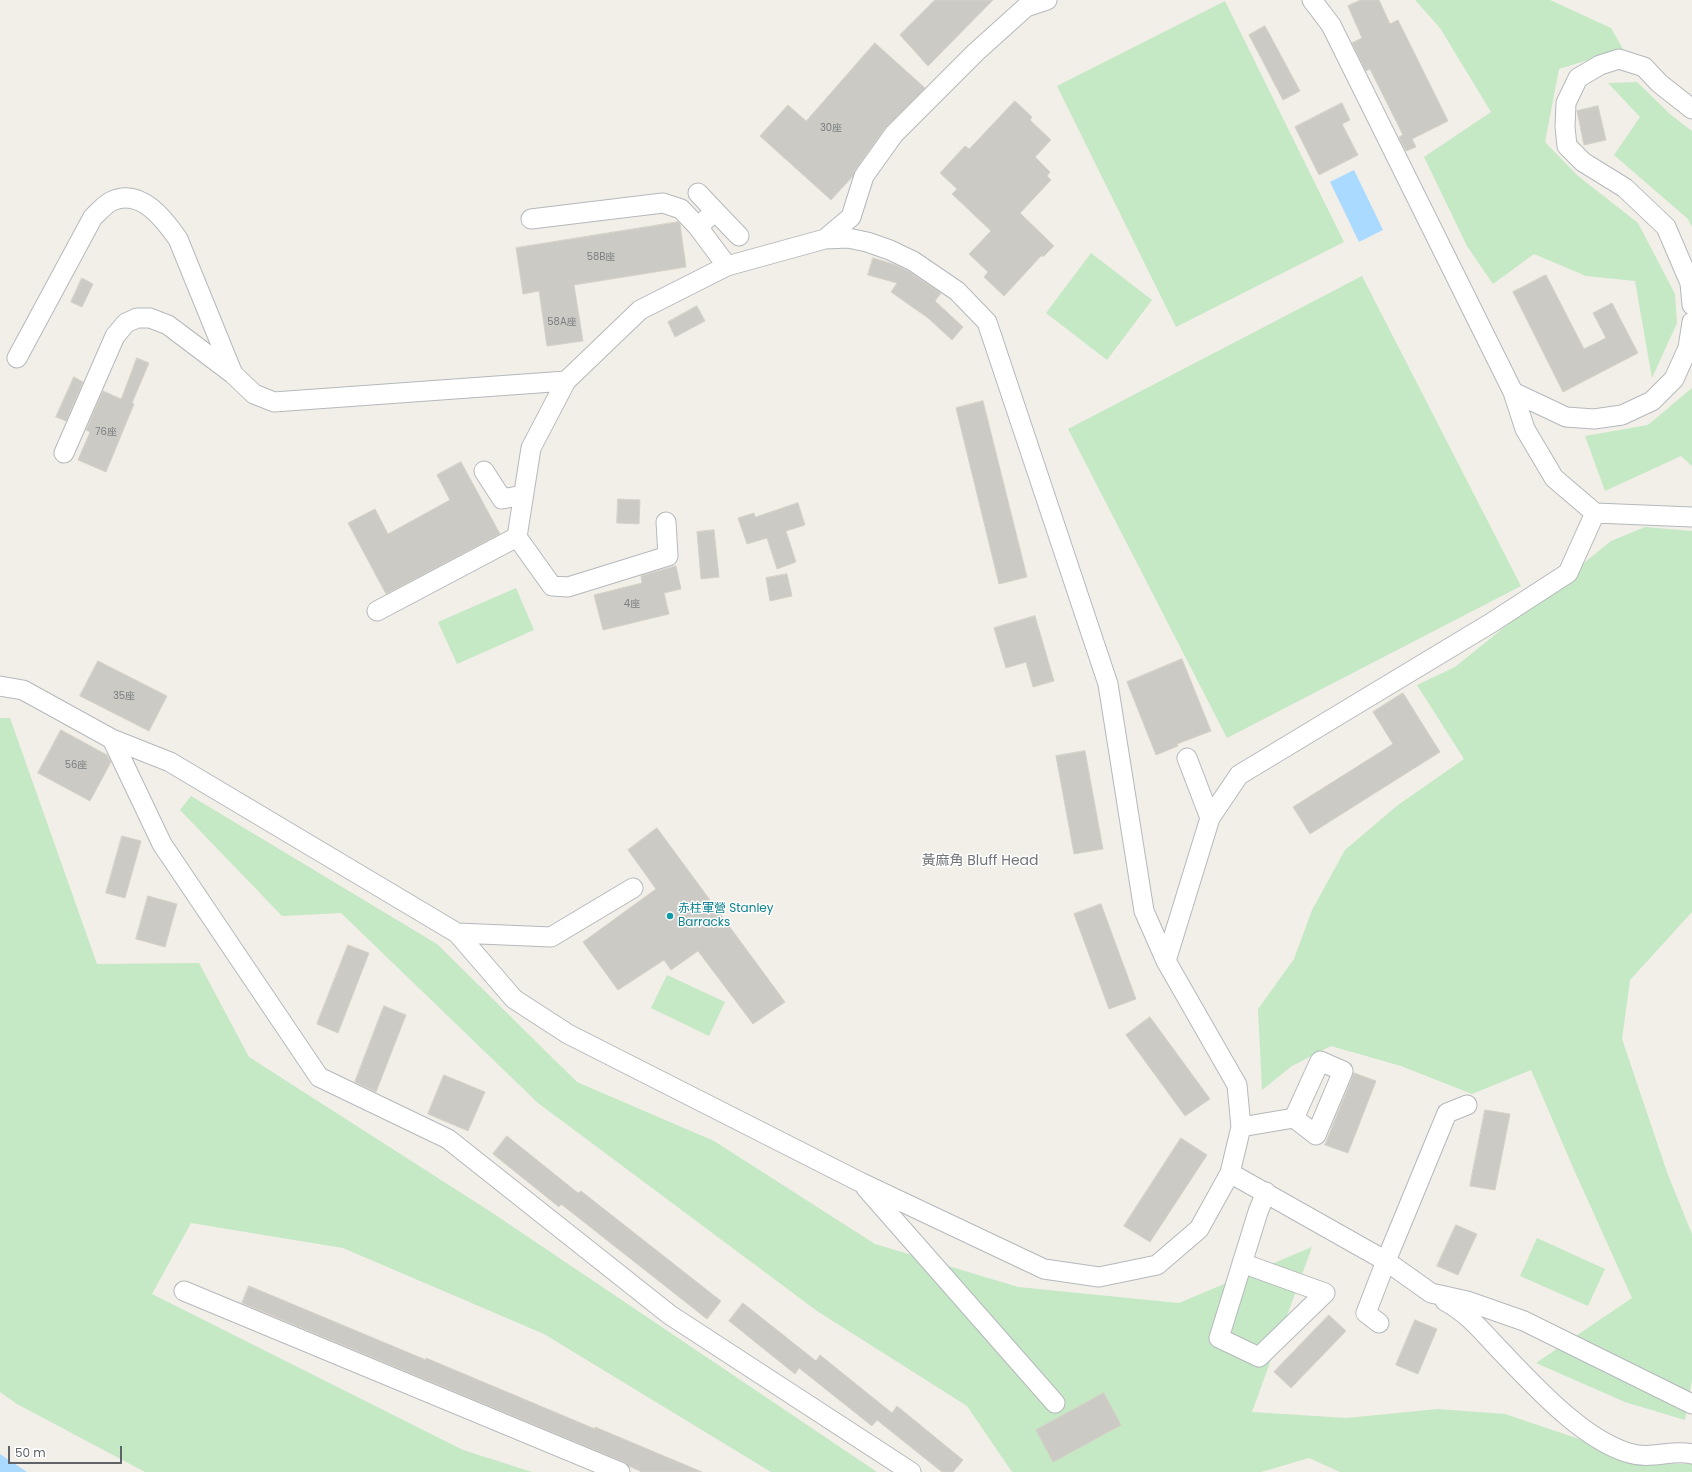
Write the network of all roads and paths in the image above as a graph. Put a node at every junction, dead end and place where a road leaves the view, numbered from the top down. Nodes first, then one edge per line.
1 (1047, 0) edge
2 (1312, 0) edge
3 (1692, 109) edge
4 (698, 193) dead end
5 (715, 211) junction
6 (531, 219) dead end
7 (698, 227) junction
8 (739, 236) dead end
9 (825, 239) junction
10 (727, 266) junction
11 (1692, 305) edge
12 (1692, 322) edge
13 (17, 358) dead end
14 (233, 374) junction
15 (566, 381) junction
16 (1513, 392) junction
17 (64, 453) dead end
18 (484, 471) dead end
19 (523, 495) junction
20 (1596, 512) junction
21 (1692, 517) edge
22 (666, 522) dead end
23 (517, 537) junction
24 (377, 611) dead end
25 (0, 686) edge
26 (112, 738) junction
27 (1187, 758) dead end
28 (1210, 818) junction
29 (633, 888) dead end
30 (457, 933) junction
31 (1166, 961) junction
32 (1467, 1105) dead end
33 (1294, 1118) dead end
34 (1241, 1127) junction
35 (1230, 1173) junction
36 (860, 1182) junction
37 (1266, 1192) junction
38 (1386, 1261) junction
39 (1242, 1263) junction
40 (184, 1291) dead end
41 (1431, 1293) junction
42 (1379, 1322) dead end
43 (1054, 1403) dead end
44 (1692, 1404) edge
45 (1692, 1454) edge
46 (620, 1472) edge
47 (911, 1472) edge

1 - 9 lane
2 - 16 lane
3 - 11 lane
4 - 5 lane
5 - 7 lane
5 - 8 lane
6 - 7 lane
7 - 10 lane
9 - 10 lane
9 - 31 lane
10 - 15 lane
12 - 16 lane
13 - 14 lane
14 - 15 lane
14 - 17 lane
15 - 19 lane
16 - 20 lane
18 - 19 lane
19 - 23 lane
20 - 21 lane
20 - 28 lane
22 - 23 lane
23 - 24 lane
25 - 26 lane
26 - 30 lane
26 - 47 lane
27 - 28 lane
28 - 31 lane
29 - 30 lane
30 - 36 lane
31 - 34 lane
32 - 38 lane
33 - 34 lane
34 - 35 lane
35 - 36 lane
35 - 37 lane
36 - 43 lane
37 - 38 lane
37 - 39 lane
38 - 41 lane
38 - 42 lane
39 - 39 lane
40 - 46 lane
41 - 44 lane
41 - 45 lane

